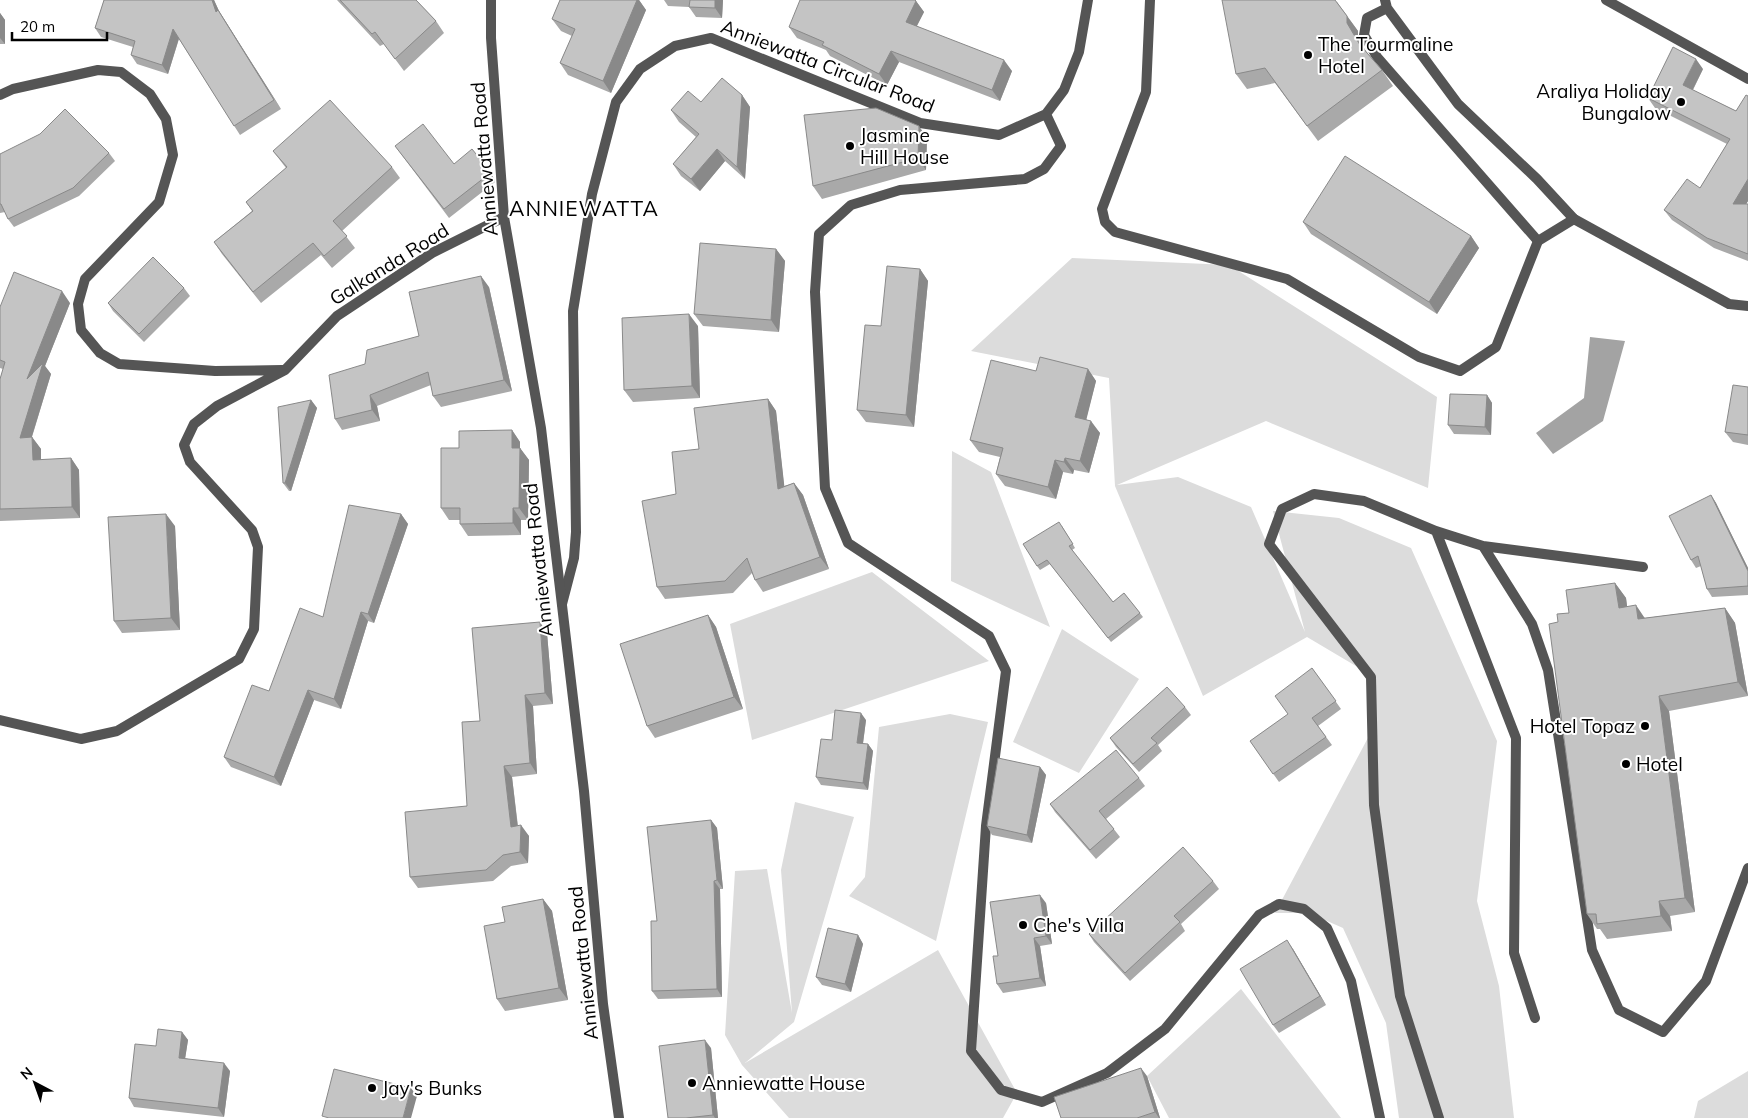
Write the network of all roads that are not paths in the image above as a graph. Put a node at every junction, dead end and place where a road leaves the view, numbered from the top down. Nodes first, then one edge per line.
1 (491, 0) edge
2 (1088, 0) edge
3 (1150, 0) edge
4 (1606, 0) edge
5 (1386, 4) edge
6 (1748, 78) edge
7 (0, 95) edge
8 (1046, 114) junction
9 (504, 217) junction
10 (1574, 219) junction
11 (1538, 241) junction
12 (1748, 306) edge
13 (285, 370) junction
14 (1436, 530) junction
15 (1483, 546) junction
16 (1644, 567) dead end
17 (561, 608) junction
18 (0, 720) edge
19 (1748, 868) edge
20 (1535, 1018) dead end
21 (619, 1118) edge
22 (1380, 1118) edge
23 (1439, 1118) edge

1 - 9 street, Anniewatta Road
2 - 8 street, Anniewatta Circular Road
3 - 11 street
4 - 6 street
5 - 10 street
5 - 11 street
7 - 13 street
8 - 17 street, Anniewatta Circular Road
8 - 22 street
9 - 13 street, Galkanda Road
9 - 17 street, Anniewatta Road
10 - 11 street
10 - 12 street
13 - 18 street, Galkanda Road
14 - 15 street
14 - 20 street
14 - 23 street
15 - 16 street
15 - 19 street
17 - 21 street, Anniewatta Road

